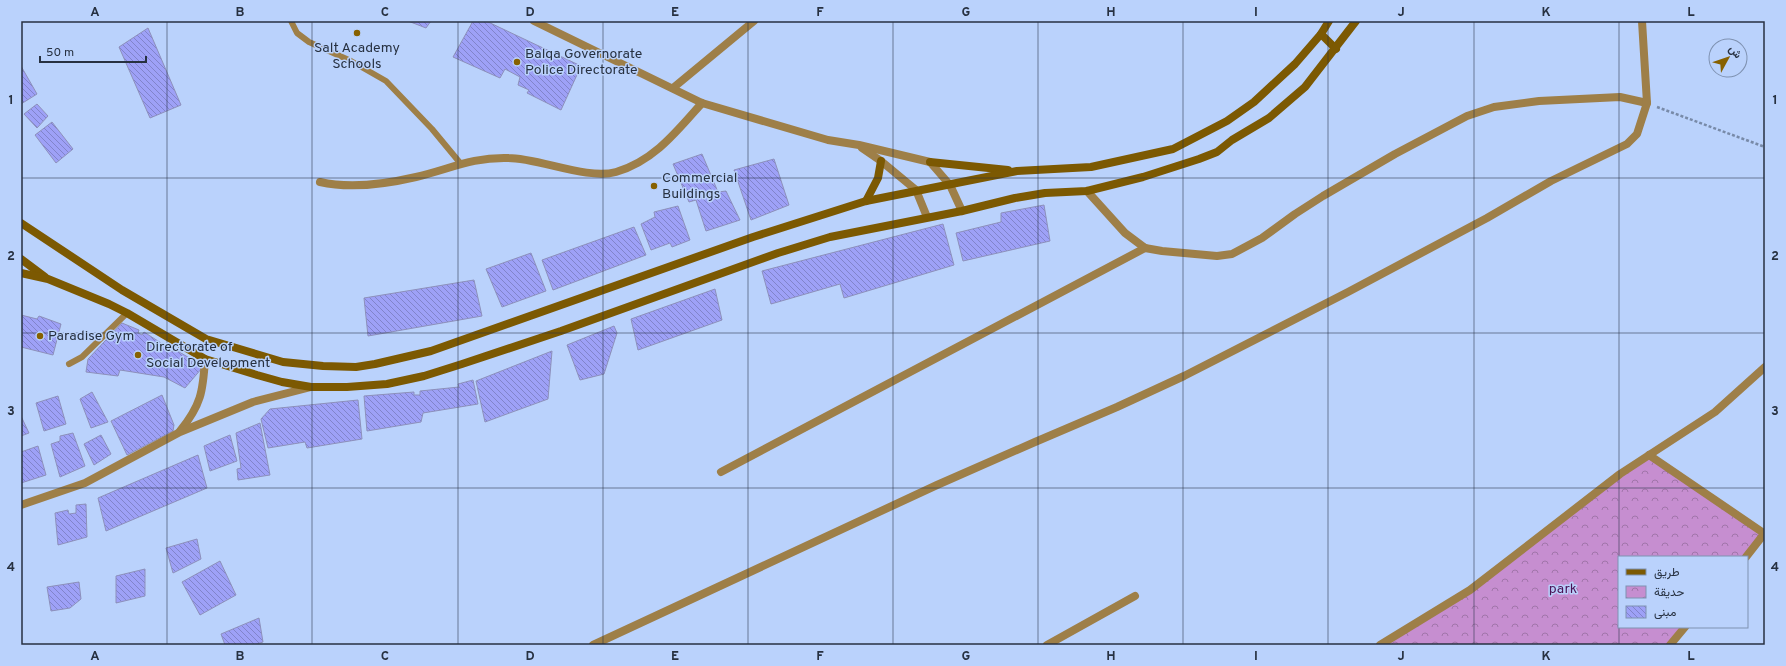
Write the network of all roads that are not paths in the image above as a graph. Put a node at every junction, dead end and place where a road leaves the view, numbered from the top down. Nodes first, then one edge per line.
1 (291, 21) edge
2 (534, 21) edge
3 (754, 21) edge
4 (1329, 21) edge
5 (1356, 21) edge
6 (1642, 21) edge
7 (1321, 34) junction
8 (1336, 49) junction
9 (673, 88) junction
10 (702, 103) junction
11 (1647, 103) junction
12 (858, 145) junction
13 (881, 161) junction
14 (930, 162) junction
15 (461, 164) junction
16 (1017, 171) junction
17 (320, 182) dead end
18 (950, 185) junction
19 (916, 190) junction
20 (1087, 191) junction
21 (866, 201) junction
22 (962, 211) junction
23 (927, 217) junction
24 (21, 223) edge
25 (1145, 248) junction
26 (21, 260) edge
27 (21, 273) edge
28 (48, 279) junction
29 (127, 313) junction
30 (205, 359) junction
31 (69, 364) dead end
32 (1765, 367) edge
33 (311, 387) junction
34 (180, 432) junction
35 (1648, 455) junction
36 (721, 472) dead end
37 (21, 505) edge
38 (1765, 534) edge
39 (1747, 556) edge
40 (1135, 596) dead end
41 (1684, 628) edge
42 (593, 645) edge
43 (1047, 645) edge
44 (1380, 645) edge
45 (1670, 645) edge

1 - 15 lane
2 - 9 street
3 - 9 street
4 - 7 main road
5 - 8 main road
6 - 11 street
7 - 8 main road
7 - 16 main road
8 - 20 main road
9 - 10 street
10 - 12 street
10 - 15 street
11 - 25 street
11 - 42 street
12 - 13 street
12 - 14 street
13 - 19 street
13 - 21 main road
14 - 16 main road
14 - 18 street
15 - 17 street
16 - 18 main road
18 - 19 main road
18 - 22 street
19 - 21 main road
19 - 23 street
20 - 22 main road
20 - 25 street
21 - 24 main road
22 - 23 main road
23 - 33 main road
25 - 36 street
26 - 28 main road
27 - 28 main road
28 - 29 main road
29 - 30 main road
29 - 31 lane
30 - 33 main road
30 - 34 street
32 - 35 street
33 - 34 street
34 - 37 street
35 - 38 street
35 - 44 street
38 - 39 street
40 - 43 street
41 - 45 street

